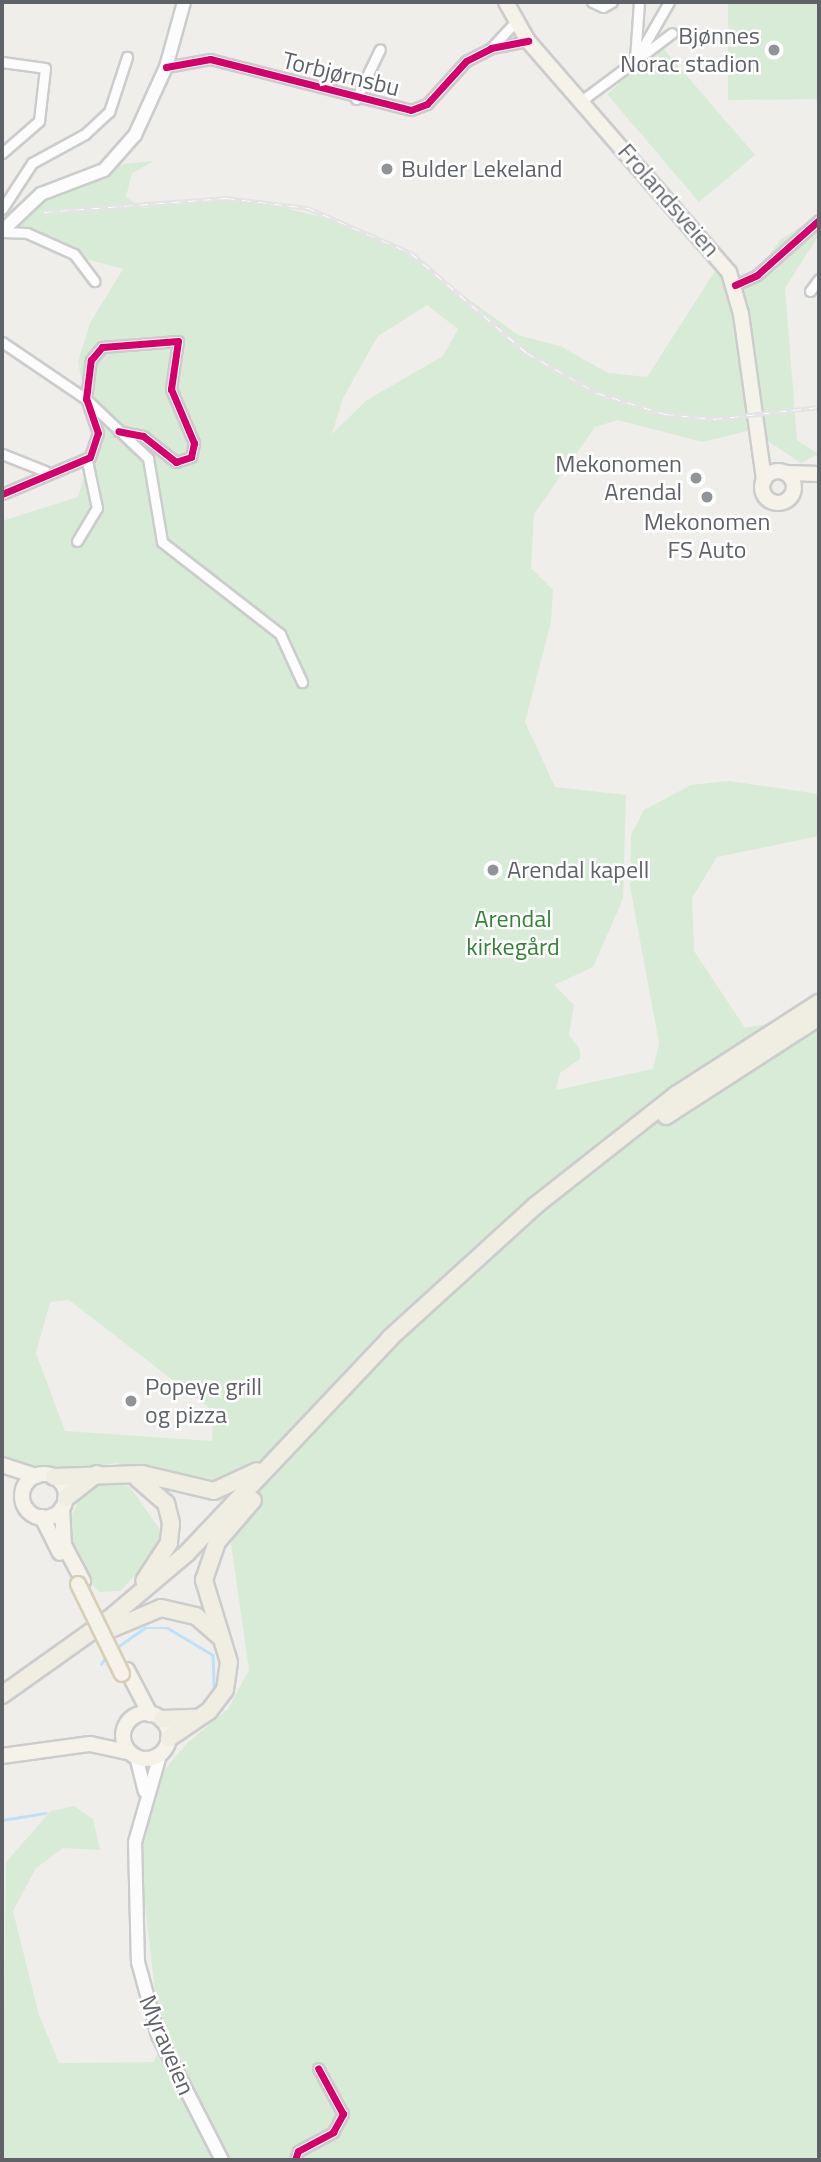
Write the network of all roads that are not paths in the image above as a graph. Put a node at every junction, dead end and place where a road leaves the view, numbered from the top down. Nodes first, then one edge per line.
1 (506, 2) edge
2 (592, 2) edge
3 (612, 2) edge
4 (639, 2) edge
5 (669, 2) edge
6 (179, 5) edge
7 (522, 32) junction
8 (672, 33) dead end
9 (491, 48) junction
10 (380, 49) dead end
11 (127, 57) dead end
12 (635, 61) junction
13 (2, 62) edge
14 (166, 67) junction
15 (356, 99) junction
16 (581, 101) junction
17 (2, 153) edge
18 (2, 209) edge
19 (819, 219) edge
20 (2, 231) edge
21 (819, 279) edge
22 (94, 281) dead end
23 (735, 285) junction
24 (810, 291) dead end
25 (2, 342) edge
26 (86, 399) junction
27 (118, 431) junction
28 (760, 440) junction
29 (2, 454) edge
30 (87, 461) junction
31 (45, 471) junction
32 (785, 472) junction
33 (819, 474) edge
34 (764, 480) junction
35 (819, 480) edge
36 (794, 492) junction
37 (2, 494) edge
38 (77, 541) dead end
39 (302, 682) dead end
40 (819, 1003) edge
41 (819, 1017) edge
42 (309, 1425) junction
43 (2, 1465) edge
44 (2, 1472) edge
45 (99, 1473) junction
46 (129, 1474) junction
47 (36, 1476) junction
48 (54, 1477) junction
49 (266, 1485) junction
50 (22, 1494) junction
51 (64, 1503) junction
52 (41, 1517) junction
53 (80, 1583) junction
54 (221, 1638) junction
55 (88, 1640) junction
56 (124, 1672) junction
57 (2, 1695) edge
58 (2, 1704) edge
59 (156, 1716) junction
60 (201, 1717) junction
61 (127, 1724) junction
62 (169, 1738) junction
63 (2, 1754) edge
64 (132, 1754) junction
65 (160, 1755) junction
66 (146, 1798) junction
67 (318, 2068) dead end
68 (222, 2160) edge
69 (295, 2160) edge

1 - 7 main road, Frolandsveien
2 - 3 street
4 - 12 street
5 - 12 street
6 - 14 main road
7 - 9 street, Torbjørnsbu
7 - 9 street, Torbjørnsbu
7 - 16 main road, Frolandsveien
8 - 12 street
9 - 15 street, Torbjørnsbu
10 - 15 street
11 - 18 street
12 - 16 street
13 - 17 street
14 - 15 street, Torbjørnsbu
14 - 20 main road
16 - 23 main road, Frolandsveien
19 - 23 street
20 - 22 street
21 - 24 street
23 - 28 main road, Frolandsveien
25 - 26 street
26 - 27 street
26 - 27 street
26 - 30 street
27 - 39 street
28 - 32 main road, Frolandsveien
28 - 34 main road, Frolandsveien
29 - 31 street
30 - 31 street
30 - 38 street
31 - 37 street
32 - 33 main road
32 - 34 main road
32 - 36 main road, Frolandsveien
34 - 36 main road
35 - 36 main road
40 - 42 highway
41 - 49 highway
42 - 46 highway
42 - 55 highway
43 - 47 main road
44 - 50 main road
45 - 46 highway
45 - 48 highway
45 - 51 highway
46 - 55 highway
47 - 48 main road
47 - 50 main road
48 - 51 main road
49 - 54 highway
49 - 55 highway
50 - 52 main road
51 - 52 main road
51 - 53 main road
52 - 53 main road
53 - 56 main road, bridge
54 - 55 highway
54 - 60 highway
55 - 57 highway
55 - 58 highway
56 - 59 main road
56 - 61 main road
59 - 60 highway
59 - 61 main road
59 - 62 main road
60 - 62 highway
61 - 63 main road
61 - 64 main road
62 - 65 main road
63 - 64 main road
64 - 65 main road
64 - 66 main road, Myraveien
65 - 66 main road, Myraveien
66 - 68 main road, Myraveien
67 - 69 street

